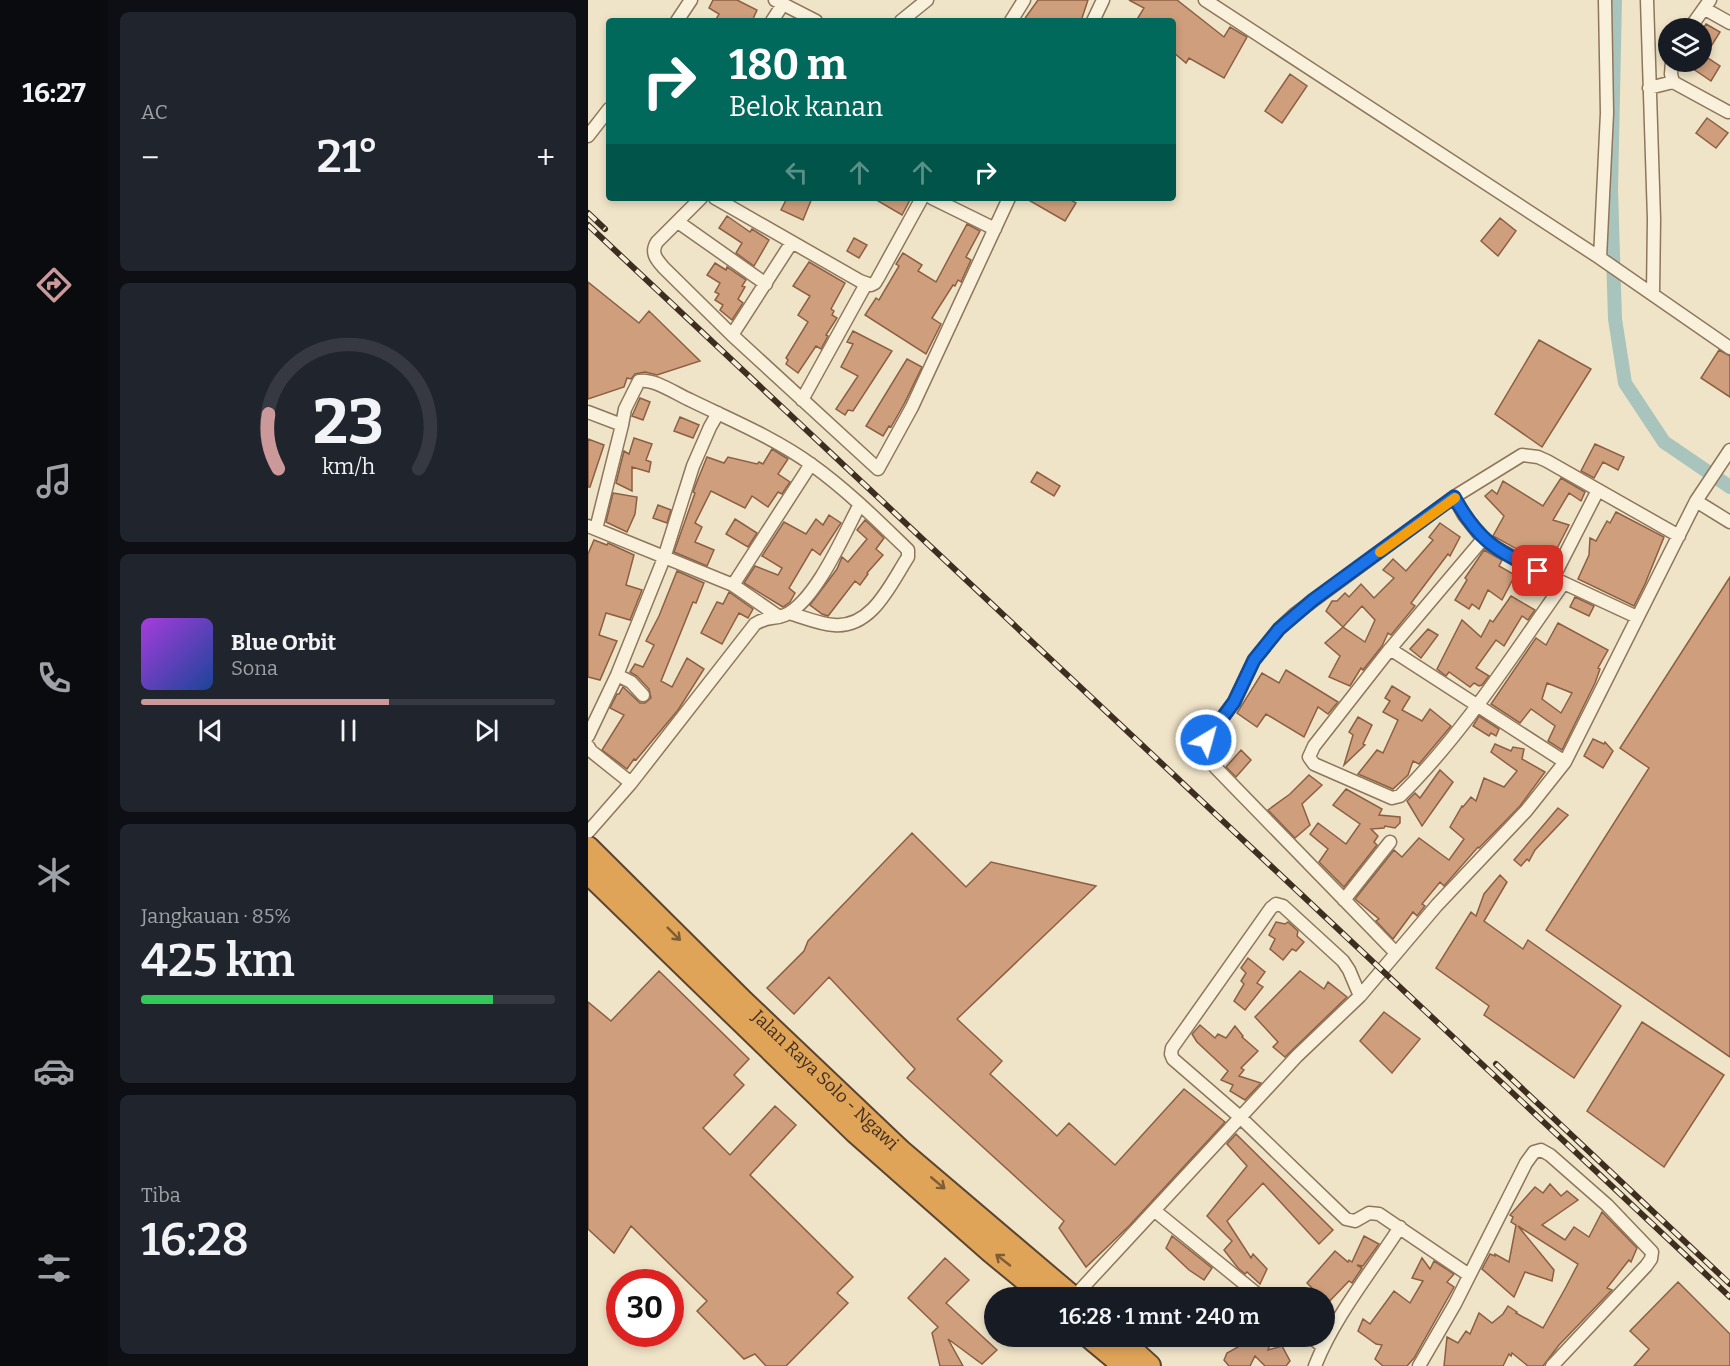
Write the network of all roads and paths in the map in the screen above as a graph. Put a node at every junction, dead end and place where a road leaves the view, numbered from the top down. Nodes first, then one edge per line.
1 (691, 0) edge
2 (927, 0) edge
3 (1024, 0) edge
4 (1103, 0) edge
5 (1204, 0) edge
6 (1605, 0) edge
7 (1647, 0) edge
8 (779, 2) edge
9 (1707, 4) edge
10 (679, 18) edge
11 (773, 18) edge
12 (810, 18) edge
13 (906, 18) edge
14 (1013, 18) edge
15 (1094, 18) edge
16 (1697, 18) edge
17 (1730, 23) edge
18 (1671, 72) edge
19 (1673, 82) junction
20 (1649, 88) junction
21 (1728, 112) dead end
22 (606, 114) edge
23 (588, 136) edge
24 (698, 201) edge
25 (720, 201) edge
26 (920, 201) edge
27 (938, 201) edge
28 (1008, 201) edge
29 (678, 222) junction
30 (995, 229) junction
31 (792, 242) junction
32 (1605, 261) junction
33 (766, 284) junction
34 (866, 284) junction
35 (1653, 294) junction
36 (732, 335) junction
37 (1730, 348) edge
38 (802, 400) junction
39 (588, 412) edge
40 (718, 414) junction
41 (622, 425) junction
42 (1730, 450) edge
43 (811, 464) junction
44 (1723, 468) edge
45 (1598, 490) junction
46 (1454, 497) junction
47 (1697, 498) junction
48 (860, 504) junction
49 (1730, 522) edge
50 (592, 527) edge
51 (1679, 536) junction
52 (1483, 539) junction
53 (664, 558) junction
54 (1558, 581) junction
55 (733, 585) junction
56 (784, 615) junction
57 (1637, 617) junction
58 (1390, 649) junction
59 (618, 675) junction
60 (643, 695) dead end
61 (1476, 706) junction
62 (588, 736) edge
63 (588, 746) edge
64 (1565, 762) junction
65 (631, 783) junction
66 (588, 832) edge
67 (1390, 842) dead end
68 (588, 848) edge
69 (588, 872) edge
70 (1344, 900) junction
71 (1396, 953) junction
72 (1360, 996) junction
73 (1240, 1117) junction
74 (1155, 1211) junction
75 (1400, 1227) junction
76 (1469, 1275) junction
77 (1035, 1287) edge
78 (1060, 1287) edge
79 (1083, 1287) edge
80 (1248, 1287) edge
81 (1335, 1328) edge
82 (1102, 1347) edge
83 (1128, 1347) edge
84 (1323, 1347) edge
85 (1125, 1366) edge
86 (1149, 1366) edge
87 (1316, 1366) edge
88 (1419, 1366) edge
89 (1552, 1366) edge

1 - 10 street
2 - 13 street
3 - 14 street
4 - 15 street
5 - 32 street
6 - 32 street
7 - 20 street
8 - 11 street
8 - 12 street
9 - 16 street
9 - 17 street
18 - 19 street
19 - 20 street
19 - 21 street
20 - 35 street
22 - 23 street
24 - 29 street
25 - 31 street
26 - 34 street
27 - 30 street
28 - 30 street
29 - 33 street
29 - 36 street
30 - 38 street
31 - 33 street
31 - 34 street
32 - 35 street
33 - 36 street
34 - 38 street
35 - 37 street
36 - 38 street
39 - 41 street
40 - 41 street
40 - 43 street
40 - 53 street
41 - 50 street
42 - 44 street
43 - 48 street
43 - 55 street
44 - 47 street
45 - 46 street
45 - 51 street
45 - 54 street
46 - 52 street
46 - 70 street
47 - 49 street
47 - 51 street
48 - 56 street
48 - 56 street
50 - 53 street
51 - 57 street
52 - 54 street
52 - 58 street
53 - 55 street
53 - 59 street
54 - 57 street
54 - 61 street
55 - 56 street
56 - 65 street
57 - 64 street
58 - 61 street
58 - 61 street
59 - 60 street
59 - 62 street
61 - 64 street
63 - 65 street
64 - 71 street
65 - 66 street
67 - 70 street
68 -> 78 highway, Jalan Raya Solo - Ngawi
77 -> 69 highway, Jalan Raya Solo - Ngawi
70 - 71 street
71 - 72 street
72 - 73 street
72 - 73 street
73 - 74 street
73 - 75 street
74 - 79 street
74 - 80 street
75 - 76 street
75 - 81 street
76 - 88 street
76 - 89 street
82 - 85 highway
83 - 86 highway
84 - 87 street

